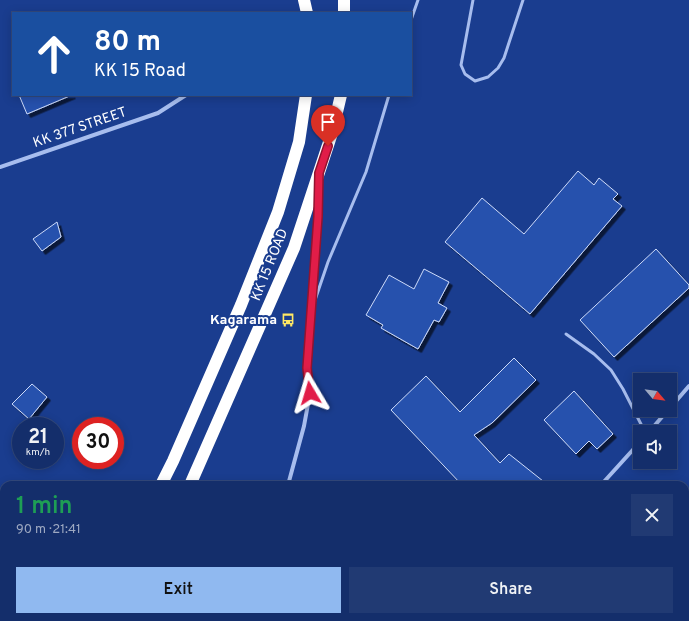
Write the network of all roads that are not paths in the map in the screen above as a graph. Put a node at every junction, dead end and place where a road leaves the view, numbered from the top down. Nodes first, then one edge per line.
1 (304, 0) edge
2 (344, 0) edge
3 (418, 0) edge
4 (473, 0) edge
5 (523, 0) edge
6 (307, 12) edge
7 (344, 12) edge
8 (412, 17) edge
9 (184, 96) edge
10 (306, 96) edge
11 (341, 96) edge
12 (389, 96) edge
13 (0, 167) edge
14 (319, 173) junction
15 (312, 308) junction
16 (566, 334) dead end
17 (689, 386) edge
18 (677, 400) edge
19 (662, 417) edge
20 (641, 425) edge
21 (654, 425) edge
22 (633, 450) edge
23 (163, 481) edge
24 (192, 481) edge
25 (289, 481) edge
26 (605, 481) edge

1 - 6 highway
2 - 7 highway
3 - 8 lane
4 - 5 lane
9 - 13 street, KK 377 STREET
10 - 23 highway, KK 15 ROAD
11 - 14 highway, KK 15 ROAD
12 - 15 lane
14 - 15 street
14 - 24 highway, KK 15 ROAD
15 - 25 street
16 - 20 lane
17 - 18 street
19 - 21 street
22 - 26 street

